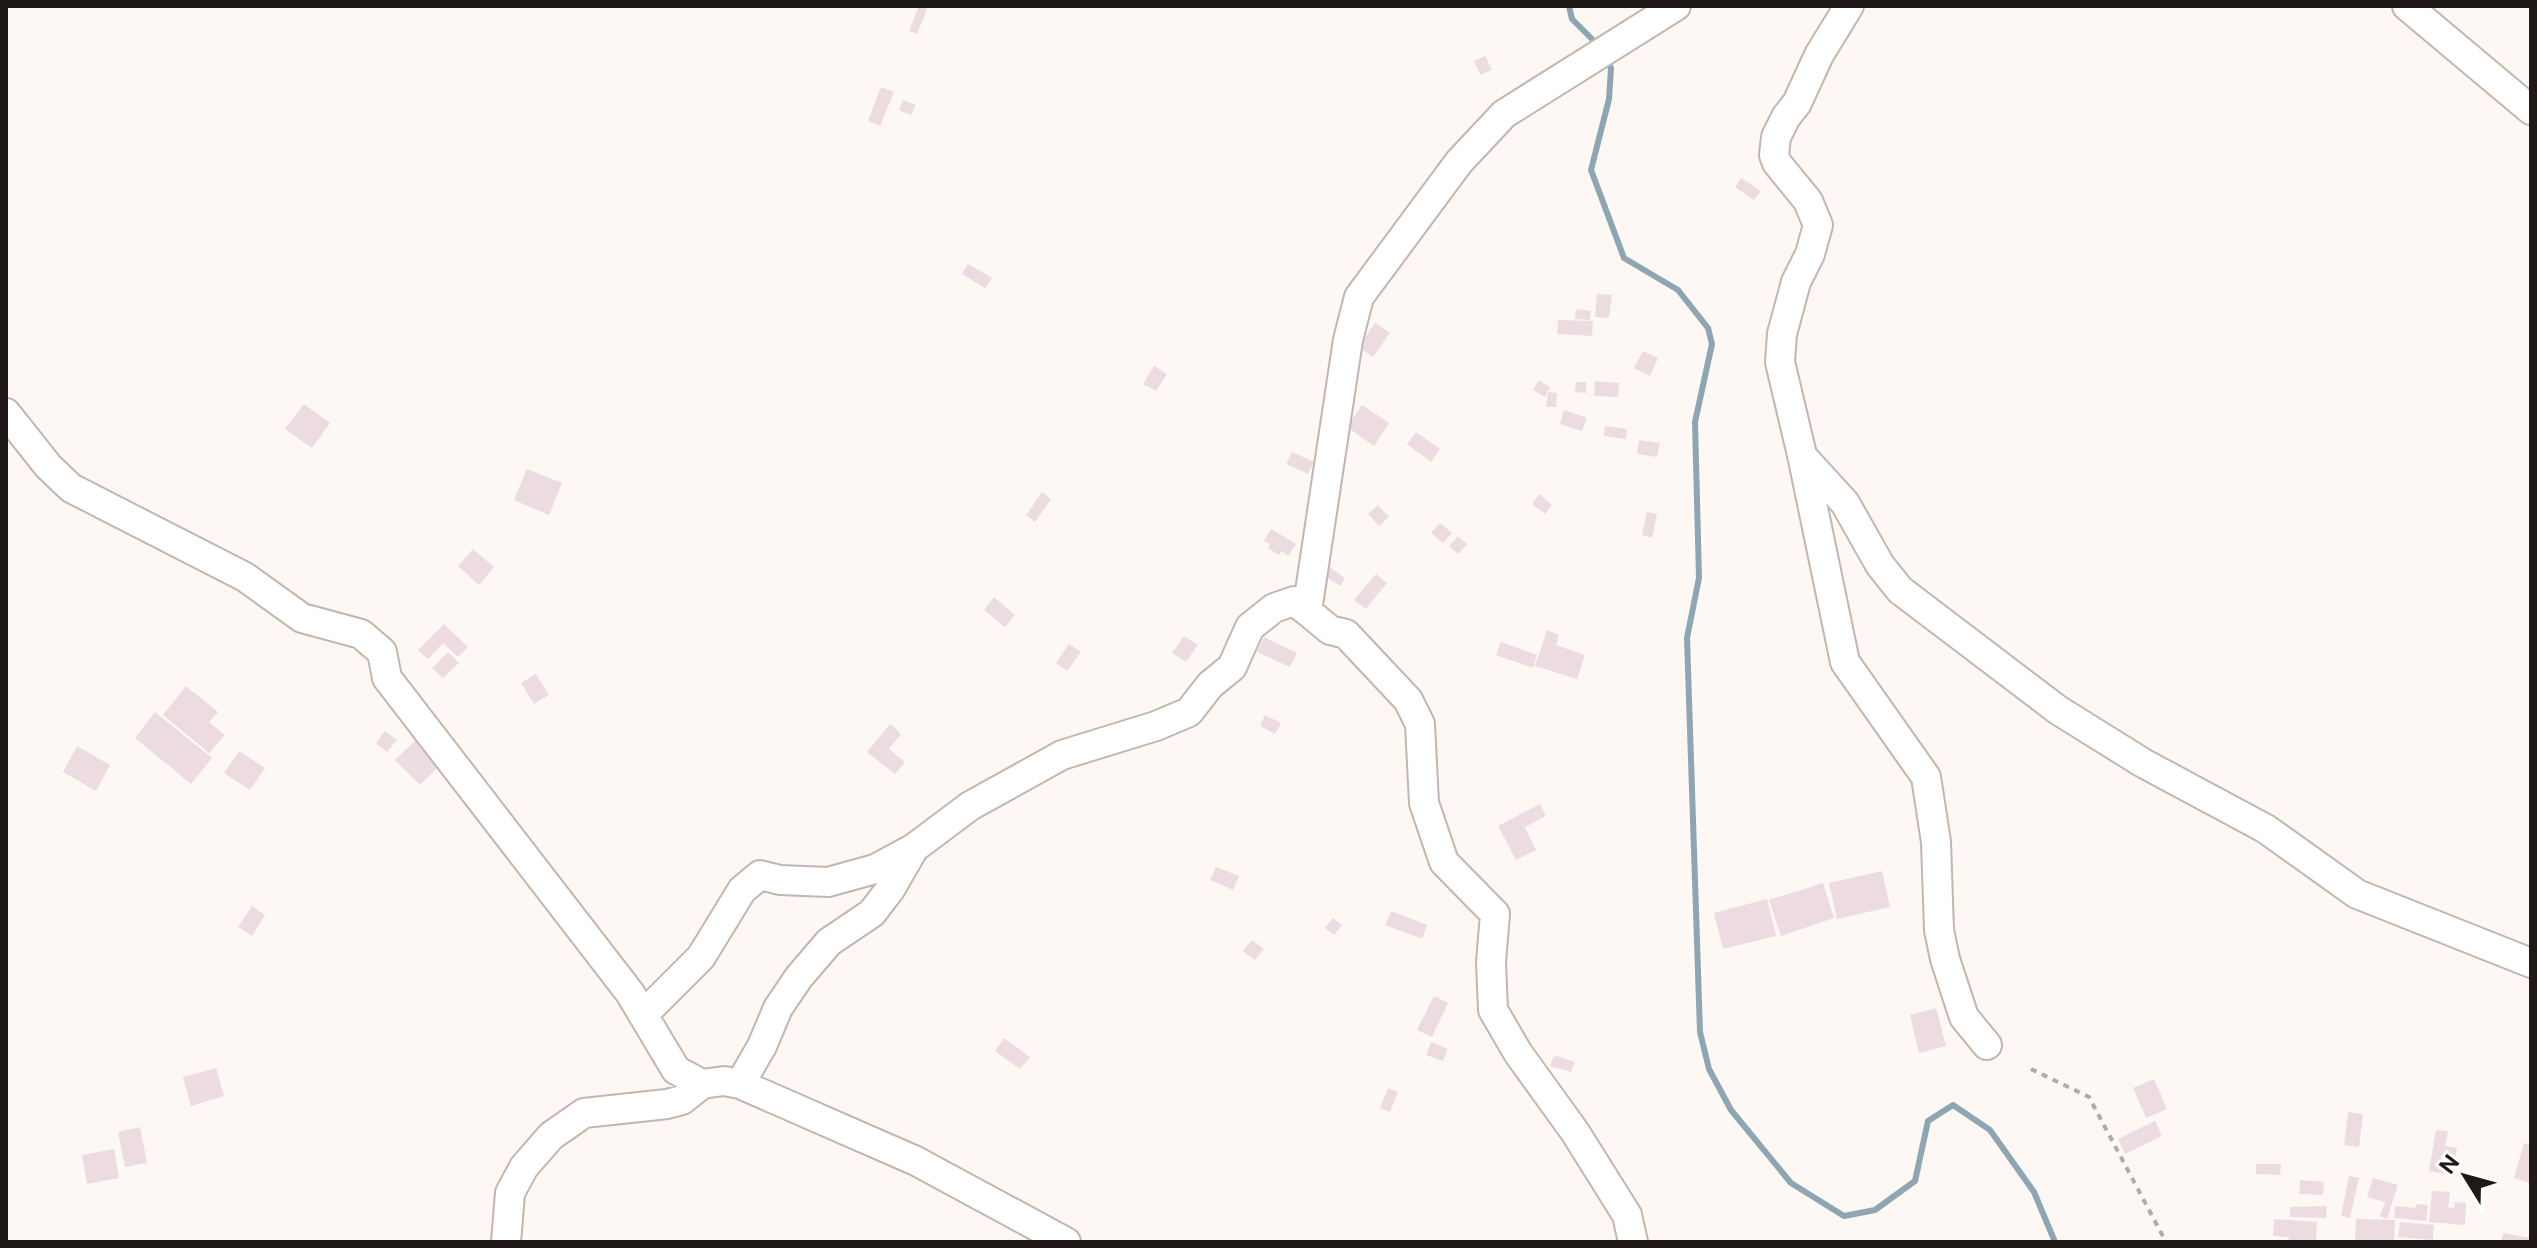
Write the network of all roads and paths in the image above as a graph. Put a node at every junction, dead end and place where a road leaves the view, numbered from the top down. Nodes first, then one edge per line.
1 (1676, 6) edge
2 (1849, 6) edge
3 (2407, 6) edge
4 (2531, 110) edge
5 (6, 413) edge
6 (1802, 455) junction
7 (1307, 611) junction
8 (914, 848) junction
9 (2531, 963) edge
10 (643, 1015) junction
11 (1987, 1045) dead end
12 (2031, 1069) dead end
13 (702, 1084) junction
14 (740, 1084) junction
15 (506, 1242) edge
16 (1066, 1242) edge
17 (1633, 1242) edge
18 (2166, 1242) edge

1 - 7 street
2 - 6 street
3 - 4 street
5 - 10 street
6 - 9 street
6 - 11 street
7 - 8 street
7 - 17 street
8 - 10 street
8 - 14 street
10 - 13 street
12 - 18 path
13 - 14 street
13 - 15 street
14 - 16 street

